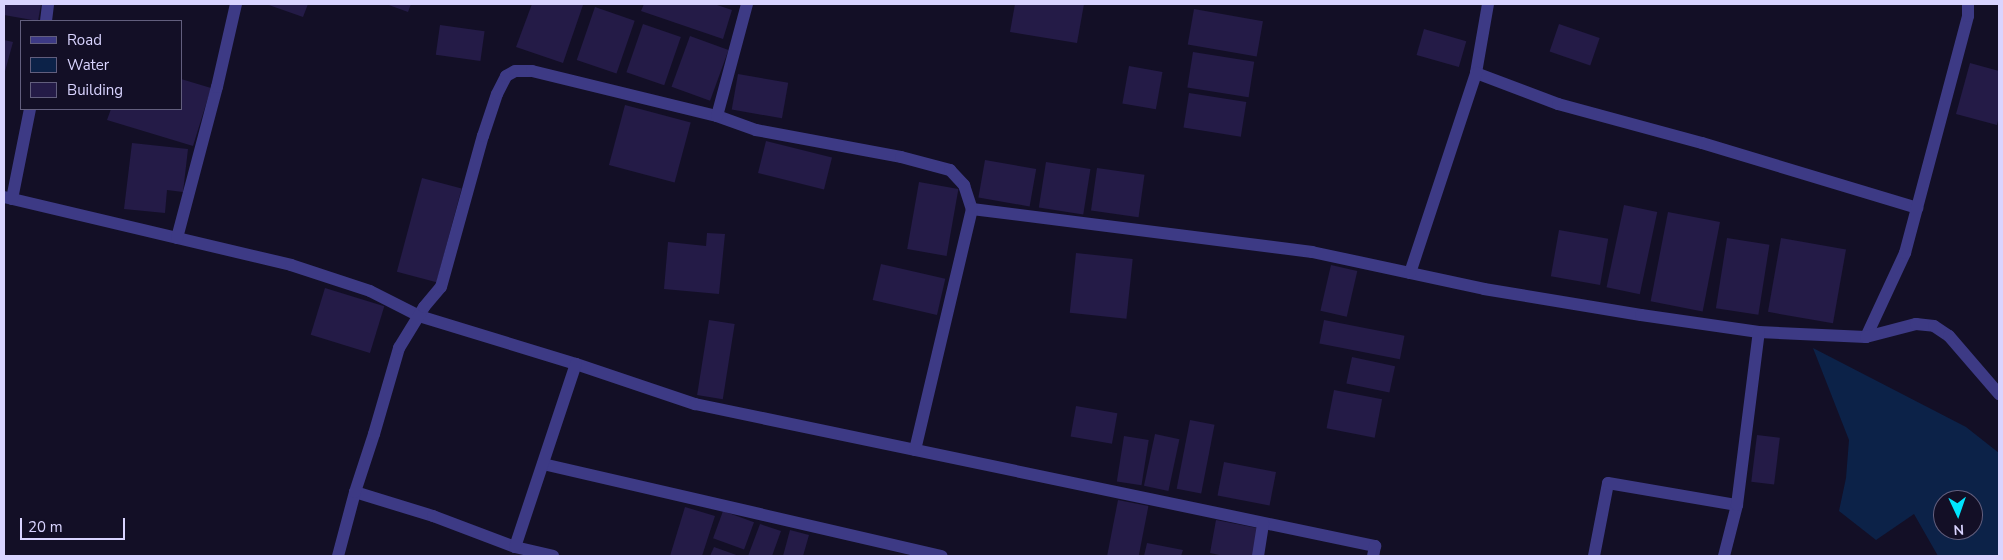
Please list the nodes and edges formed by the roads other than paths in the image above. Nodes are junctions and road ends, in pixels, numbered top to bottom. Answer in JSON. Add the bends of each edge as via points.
{"nodes":[{"id":1,"x":48,"y":4,"type":"edge"},
{"id":2,"x":236,"y":4,"type":"edge"},
{"id":3,"x":747,"y":4,"type":"edge"},
{"id":4,"x":1488,"y":4,"type":"edge"},
{"id":5,"x":1968,"y":4,"type":"edge"},
{"id":6,"x":46,"y":20,"type":"edge"},
{"id":7,"x":1476,"y":73,"type":"junction"},
{"id":8,"x":30,"y":110,"type":"edge"},
{"id":9,"x":716,"y":116,"type":"junction"},
{"id":10,"x":8,"y":198,"type":"edge"},
{"id":11,"x":1917,"y":208,"type":"junction"},
{"id":12,"x":972,"y":209,"type":"junction"},
{"id":13,"x":177,"y":238,"type":"junction"},
{"id":14,"x":1410,"y":273,"type":"junction"},
{"id":15,"x":419,"y":316,"type":"junction"},
{"id":16,"x":1759,"y":332,"type":"junction"},
{"id":17,"x":1866,"y":337,"type":"junction"},
{"id":18,"x":576,"y":364,"type":"junction"},
{"id":19,"x":1999,"y":394,"type":"edge"},
{"id":20,"x":915,"y":450,"type":"junction"},
{"id":21,"x":542,"y":464,"type":"junction"},
{"id":22,"x":354,"y":492,"type":"junction"},
{"id":23,"x":1737,"y":505,"type":"junction"},
{"id":24,"x":1263,"y":523,"type":"junction"},
{"id":25,"x":515,"y":547,"type":"junction"},
{"id":26,"x":338,"y":556,"type":"edge"},
{"id":27,"x":553,"y":556,"type":"edge"},
{"id":28,"x":942,"y":556,"type":"edge"},
{"id":29,"x":1258,"y":556,"type":"edge"},
{"id":30,"x":1373,"y":556,"type":"edge"},
{"id":31,"x":1594,"y":556,"type":"edge"},
{"id":32,"x":1724,"y":556,"type":"edge"}],
"edges":[{"from":1,"to":6,"type":"street"},
{"from":2,"to":13,"type":"street"},
{"from":3,"to":9,"type":"street"},
{"from":4,"to":7,"type":"street"},
{"from":5,"to":11,"type":"street","via":[[1968,16]]},
{"from":7,"to":11,"type":"street","via":[[1558,104],[1702,143]]},
{"from":7,"to":14,"type":"street"},
{"from":8,"to":10,"type":"street"},
{"from":9,"to":12,"type":"street","via":[[756,130],[900,157],[950,170],[964,185]]},
{"from":9,"to":15,"type":"street","via":[[532,71],[515,71],[506,76],[483,136],[441,287]]},
{"from":10,"to":13,"type":"street"},
{"from":11,"to":17,"type":"street","via":[[1905,254]]},
{"from":12,"to":14,"type":"street","via":[[1303,250]]},
{"from":12,"to":20,"type":"street"},
{"from":13,"to":15,"type":"street","via":[[290,265],[370,291]]},
{"from":14,"to":16,"type":"street","via":[[1484,289]]},
{"from":15,"to":18,"type":"street"},
{"from":15,"to":22,"type":"street","via":[[399,348]]},
{"from":16,"to":17,"type":"street"},
{"from":16,"to":23,"type":"street"},
{"from":17,"to":19,"type":"street","via":[[1916,324],[1934,326],[1949,336]]},
{"from":18,"to":20,"type":"street","via":[[695,404]]},
{"from":18,"to":21,"type":"street"},
{"from":20,"to":24,"type":"street"},
{"from":21,"to":25,"type":"street"},
{"from":21,"to":28,"type":"street"},
{"from":22,"to":25,"type":"street","via":[[433,516]]},
{"from":22,"to":26,"type":"street"},
{"from":23,"to":31,"type":"street","via":[[1608,483]]},
{"from":23,"to":32,"type":"street"},
{"from":24,"to":29,"type":"street"},
{"from":24,"to":30,"type":"street","via":[[1375,546]]},
{"from":25,"to":27,"type":"street"}]}
